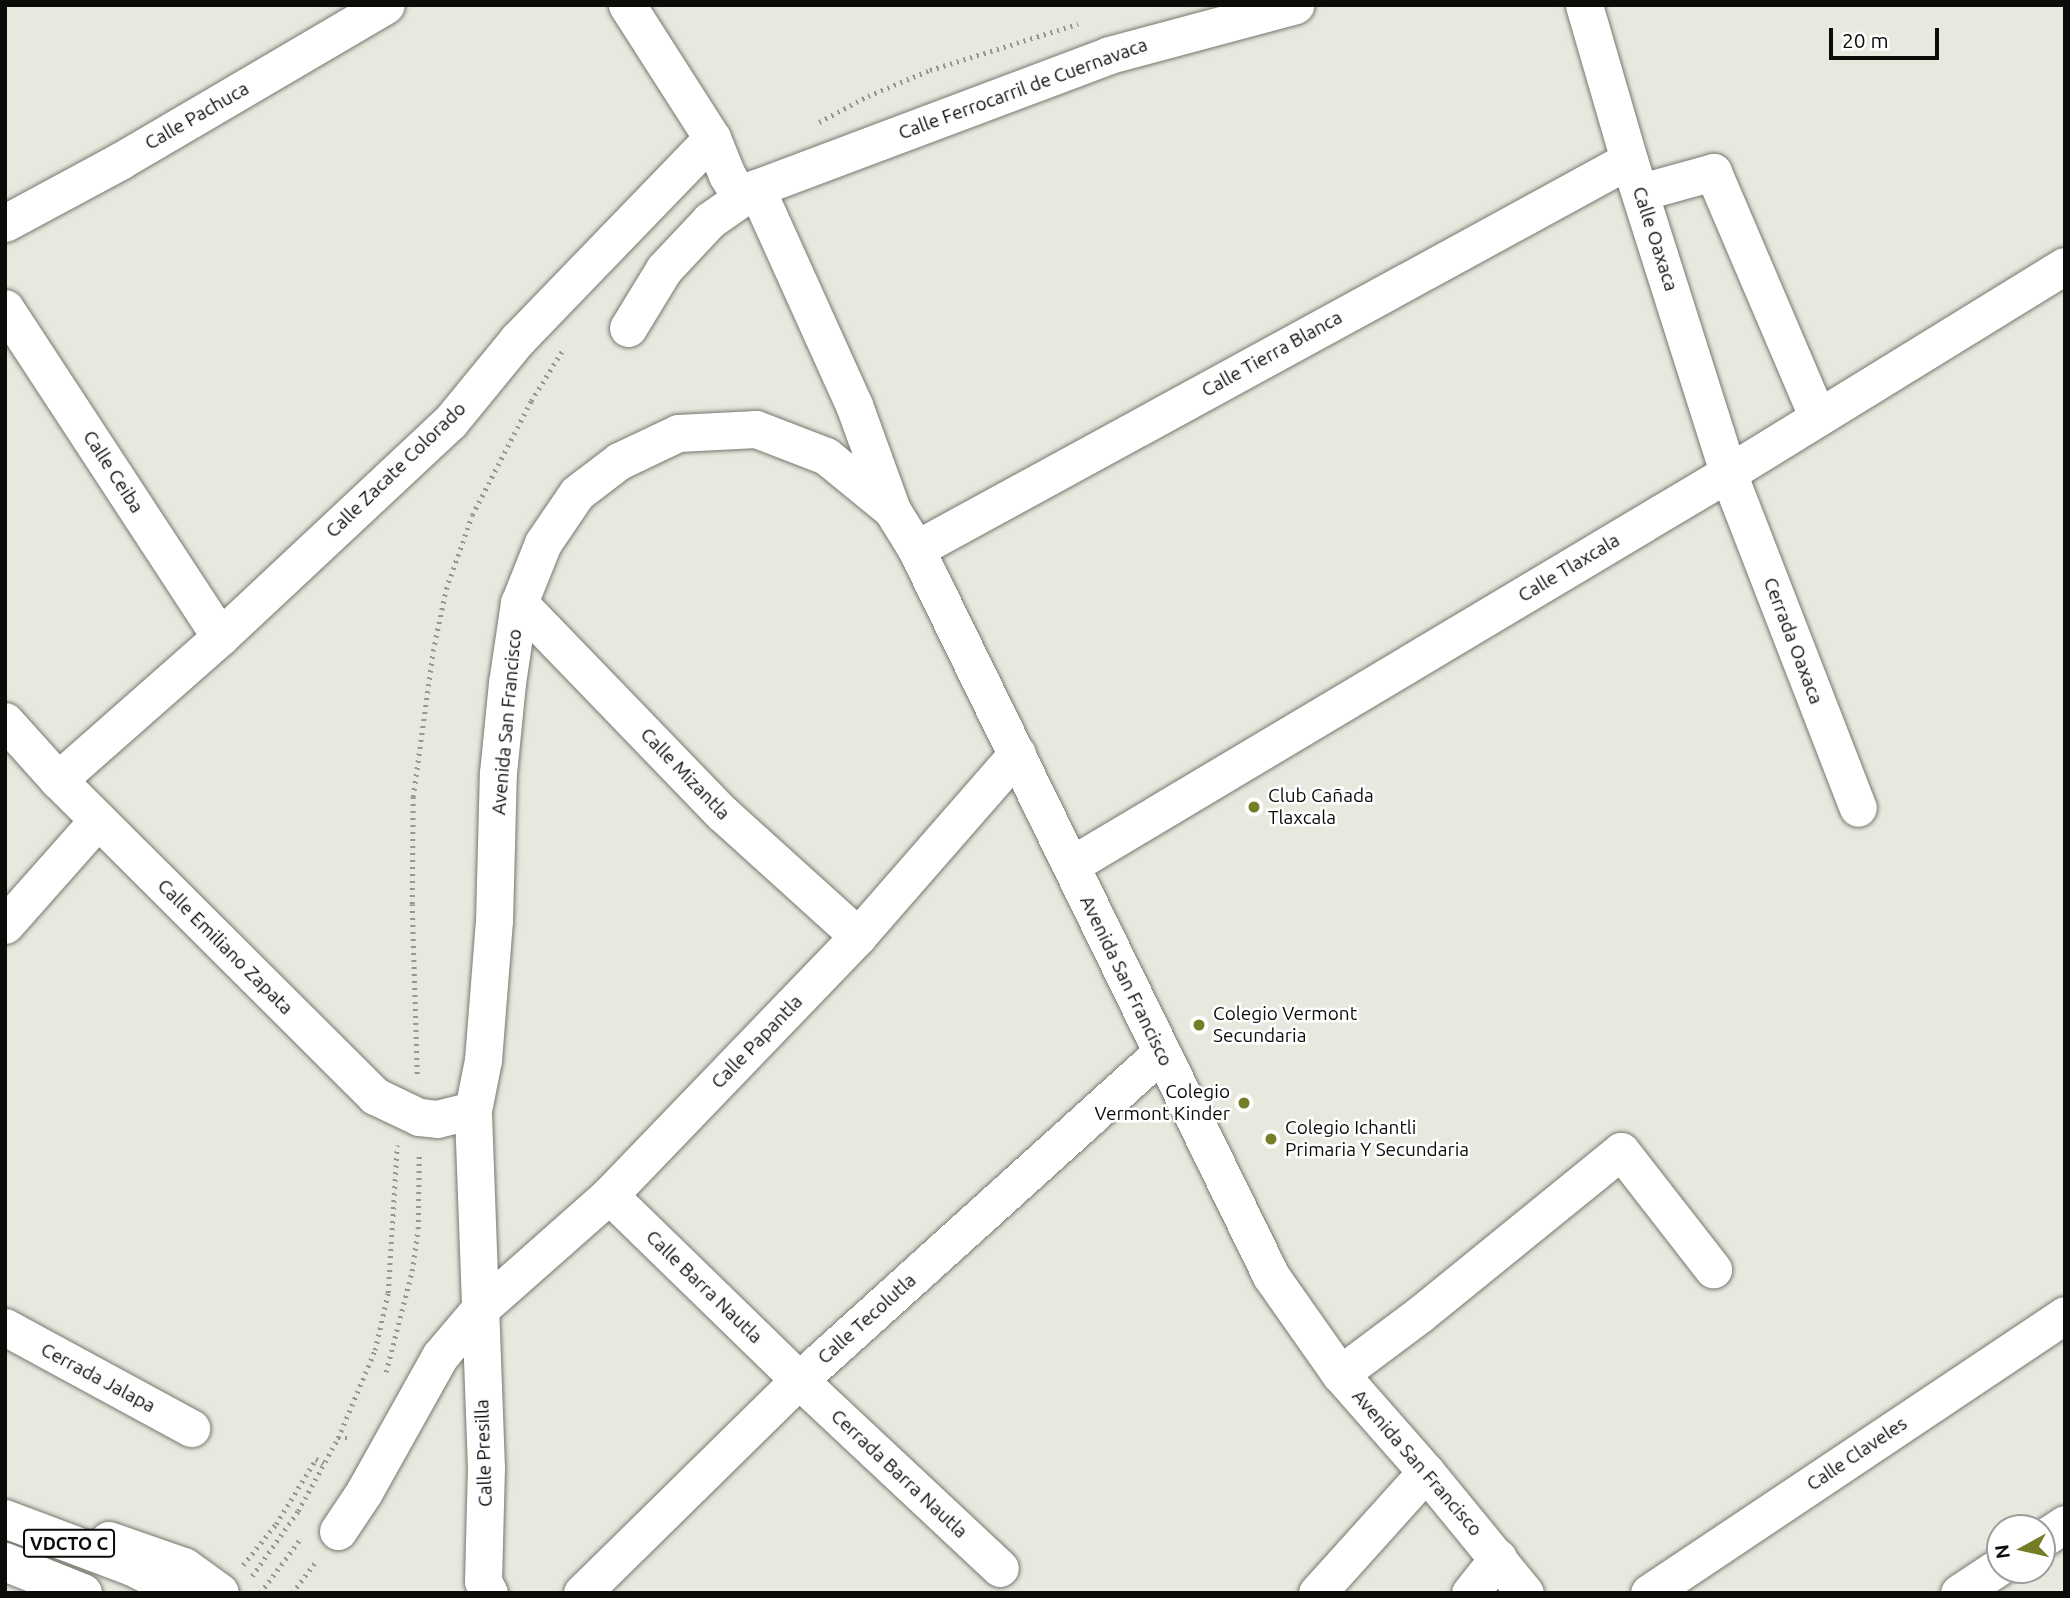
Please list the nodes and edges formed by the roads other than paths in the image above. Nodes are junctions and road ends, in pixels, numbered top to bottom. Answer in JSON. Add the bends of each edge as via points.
{"nodes":[{"id":1,"x":627,"y":5,"type":"edge"},
{"id":2,"x":1294,"y":5,"type":"edge"},
{"id":3,"x":1584,"y":5,"type":"edge"},
{"id":4,"x":374,"y":8,"type":"edge"},
{"id":5,"x":712,"y":138,"type":"junction"},
{"id":6,"x":1635,"y":176,"type":"junction"},
{"id":7,"x":748,"y":193,"type":"junction"},
{"id":8,"x":5,"y":223,"type":"edge"},
{"id":9,"x":2065,"y":266,"type":"edge"},
{"id":10,"x":5,"y":308,"type":"edge"},
{"id":11,"x":628,"y":328,"type":"dead end"},
{"id":12,"x":1818,"y":418,"type":"junction"},
{"id":13,"x":1728,"y":473,"type":"junction"},
{"id":14,"x":892,"y":510,"type":"junction"},
{"id":15,"x":916,"y":549,"type":"junction"},
{"id":16,"x":519,"y":603,"type":"junction"},
{"id":17,"x":220,"y":636,"type":"junction"},
{"id":18,"x":5,"y":721,"type":"edge"},
{"id":19,"x":1017,"y":754,"type":"junction"},
{"id":20,"x":58,"y":780,"type":"junction"},
{"id":21,"x":1858,"y":808,"type":"dead end"},
{"id":22,"x":98,"y":820,"type":"junction"},
{"id":23,"x":1071,"y":865,"type":"junction"},
{"id":24,"x":5,"y":925,"type":"edge"},
{"id":25,"x":859,"y":936,"type":"junction"},
{"id":26,"x":1160,"y":1054,"type":"junction"},
{"id":27,"x":473,"y":1110,"type":"junction"},
{"id":28,"x":609,"y":1195,"type":"junction"},
{"id":29,"x":1713,"y":1269,"type":"dead end"},
{"id":30,"x":478,"y":1311,"type":"junction"},
{"id":31,"x":2065,"y":1315,"type":"edge"},
{"id":32,"x":5,"y":1327,"type":"edge"},
{"id":33,"x":1340,"y":1374,"type":"junction"},
{"id":34,"x":799,"y":1380,"type":"junction"},
{"id":35,"x":191,"y":1428,"type":"dead end"},
{"id":36,"x":1426,"y":1472,"type":"junction"},
{"id":37,"x":5,"y":1503,"type":"edge"},
{"id":38,"x":5,"y":1519,"type":"edge"},
{"id":39,"x":322,"y":1539,"type":"road end"},
{"id":40,"x":1499,"y":1558,"type":"junction"},
{"id":41,"x":5,"y":1562,"type":"edge"},
{"id":42,"x":1000,"y":1568,"type":"dead end"},
{"id":43,"x":1986,"y":1575,"type":"edge"},
{"id":44,"x":229,"y":1590,"type":"edge"},
{"id":45,"x":83,"y":1593,"type":"edge"},
{"id":46,"x":184,"y":1593,"type":"edge"},
{"id":47,"x":489,"y":1593,"type":"edge"},
{"id":48,"x":582,"y":1593,"type":"edge"},
{"id":49,"x":1317,"y":1593,"type":"edge"},
{"id":50,"x":1470,"y":1593,"type":"edge"},
{"id":51,"x":1525,"y":1593,"type":"edge"},
{"id":52,"x":1649,"y":1593,"type":"edge"},
{"id":53,"x":1959,"y":1593,"type":"edge"}],
"edges":[{"from":1,"to":5,"type":"street","name":"Avenida San Francisco"},
{"from":2,"to":7,"type":"street","name":"Calle Ferrocarril de Cuernavaca","via":[[1109,55]]},
{"from":3,"to":6,"type":"street","name":"Calle Oaxaca"},
{"from":4,"to":8,"type":"street","name":"Calle Pachuca","via":[[120,161]]},
{"from":5,"to":7,"type":"street","name":"Avenida San Francisco","via":[[727,175]]},
{"from":5,"to":17,"type":"street","name":"Calle Zacate Colorado","via":[[518,339],[450,422]]},
{"from":6,"to":12,"type":"street","name":"Calle Tierra Blanca","via":[[1713,172]]},
{"from":6,"to":13,"type":"street","name":"Calle Oaxaca"},
{"from":6,"to":15,"type":"street","name":"Calle Tierra Blanca"},
{"from":7,"to":11,"type":"street","name":"Calle Ferrocarril de Cuernavaca","via":[[710,220],[664,269]]},
{"from":7,"to":14,"type":"street","name":"Avenida San Francisco","via":[[854,405]]},
{"from":9,"to":12,"type":"street","name":"Calle Tlaxcala"},
{"from":10,"to":17,"type":"street","name":"Calle Ceiba"},
{"from":12,"to":13,"type":"street","name":"Calle Tlaxcala"},
{"from":13,"to":21,"type":"street","name":"Cerrada Oaxaca"},
{"from":13,"to":23,"type":"street","name":"Calle Tlaxcala"},
{"from":14,"to":15,"type":"street","name":"Avenida San Francisco"},
{"from":14,"to":16,"type":"street","name":"Avenida San Francisco","via":[[826,456],[756,429],[678,433],[619,461],[576,493],[543,542]]},
{"from":15,"to":19,"type":"street","name":"Avenida San Francisco"},
{"from":16,"to":25,"type":"street","name":"Calle Mizantla","via":[[723,814]]},
{"from":16,"to":27,"type":"street","name":"Avenida San Francisco","via":[[498,773],[494,921],[483,1060]]},
{"from":17,"to":20,"type":"street","name":"Calle Zacate Colorado"},
{"from":18,"to":20,"type":"street","name":"Calle Emiliano Zapata"},
{"from":19,"to":23,"type":"street","name":"Avenida San Francisco"},
{"from":19,"to":25,"type":"street","name":"Calle Papantla"},
{"from":20,"to":22,"type":"street","name":"Calle Emiliano Zapata"},
{"from":22,"to":24,"type":"street"},
{"from":22,"to":27,"type":"street","name":"Calle Emiliano Zapata","via":[[375,1097],[419,1117],[438,1119]]},
{"from":23,"to":26,"type":"street","name":"Avenida San Francisco"},
{"from":25,"to":28,"type":"street","name":"Calle Papantla"},
{"from":26,"to":33,"type":"street","name":"Avenida San Francisco","via":[[1271,1276]]},
{"from":26,"to":34,"type":"street","name":"Calle Tecolutla"},
{"from":27,"to":30,"type":"street"},
{"from":28,"to":30,"type":"street","name":"Calle Papantla"},
{"from":28,"to":34,"type":"street","name":"Calle Barra Nautla"},
{"from":29,"to":33,"type":"street","via":[[1621,1151]]},
{"from":30,"to":39,"type":"street","via":[[440,1356],[364,1492]]},
{"from":30,"to":47,"type":"street","name":"Calle Presilla","via":[[486,1468],[483,1581]]},
{"from":31,"to":52,"type":"street","name":"Calle Claveles"},
{"from":32,"to":35,"type":"street","name":"Cerrada Jalapa"},
{"from":33,"to":36,"type":"street","name":"Avenida San Francisco"},
{"from":34,"to":42,"type":"street","name":"Cerrada Barra Nautla"},
{"from":34,"to":48,"type":"street","name":"Calle Tecolutla"},
{"from":36,"to":40,"type":"street","name":"Avenida San Francisco"},
{"from":36,"to":49,"type":"street"},
{"from":37,"to":44,"type":"main road","via":[[184,1567]]},
{"from":38,"to":46,"type":"main road","number":"VDCTO C","via":[[133,1567]]},
{"from":40,"to":50,"type":"street"},
{"from":40,"to":51,"type":"street","name":"Avenida San Francisco"},
{"from":41,"to":45,"type":"main road","number":"VDCTO C"},
{"from":43,"to":53,"type":"street"}]}
